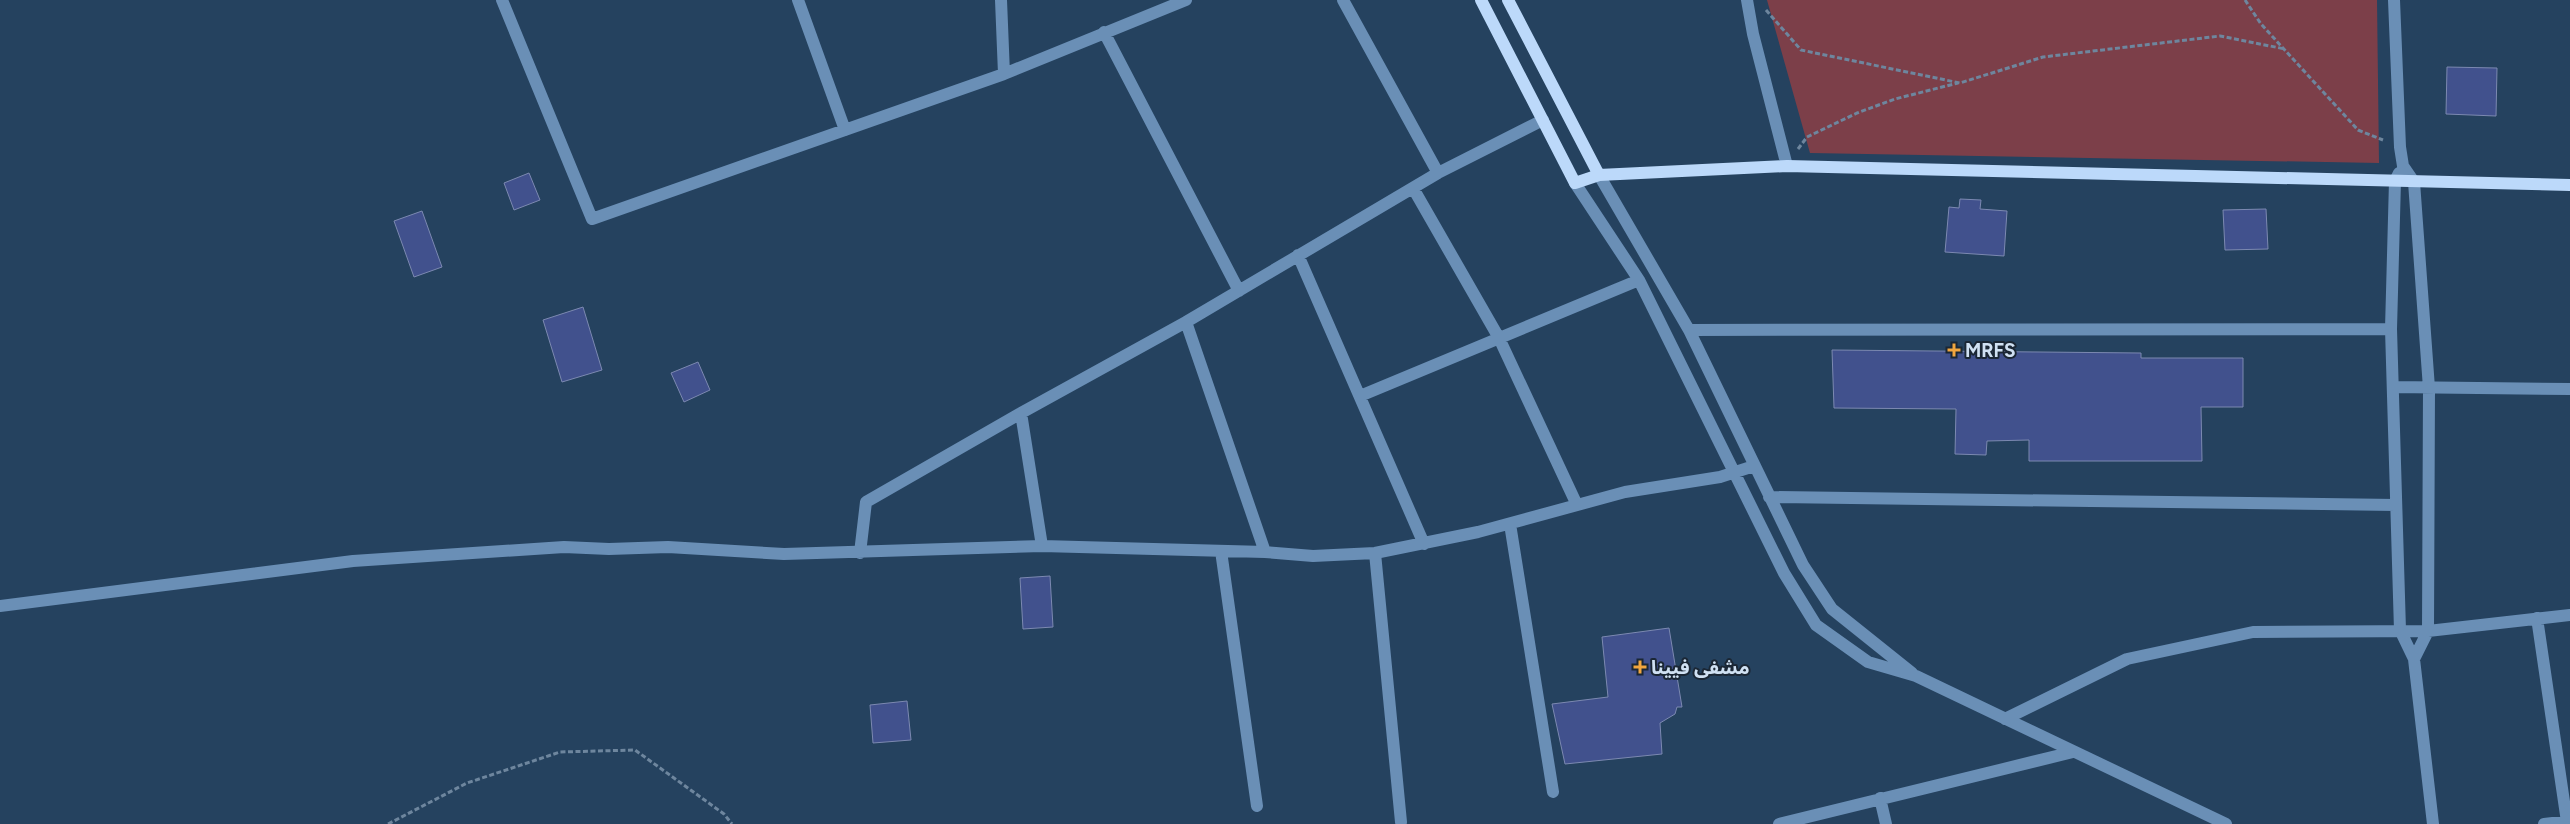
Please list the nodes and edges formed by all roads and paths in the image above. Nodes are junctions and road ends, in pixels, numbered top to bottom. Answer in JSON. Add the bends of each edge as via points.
{"nodes":[{"id":1,"x":502,"y":0,"type":"edge"},
{"id":2,"x":798,"y":0,"type":"edge"},
{"id":3,"x":1002,"y":0,"type":"edge"},
{"id":4,"x":1186,"y":0,"type":"edge"},
{"id":5,"x":1343,"y":0,"type":"edge"},
{"id":6,"x":1481,"y":0,"type":"edge"},
{"id":7,"x":1508,"y":0,"type":"edge"},
{"id":8,"x":1747,"y":0,"type":"edge"},
{"id":9,"x":2245,"y":0,"type":"edge"},
{"id":10,"x":2394,"y":0,"type":"edge"},
{"id":11,"x":1763,"y":6,"type":"dead end"},
{"id":12,"x":1104,"y":32,"type":"junction"},
{"id":13,"x":2285,"y":49,"type":"junction"},
{"id":14,"x":1004,"y":74,"type":"junction"},
{"id":15,"x":1960,"y":83,"type":"junction"},
{"id":16,"x":1543,"y":120,"type":"junction"},
{"id":17,"x":845,"y":130,"type":"junction"},
{"id":18,"x":2400,"y":147,"type":"junction"},
{"id":19,"x":1787,"y":166,"type":"junction"},
{"id":20,"x":2403,"y":166,"type":"junction"},
{"id":21,"x":1438,"y":173,"type":"junction"},
{"id":22,"x":1599,"y":175,"type":"junction"},
{"id":23,"x":2395,"y":181,"type":"junction"},
{"id":24,"x":2414,"y":182,"type":"junction"},
{"id":25,"x":1575,"y":183,"type":"junction"},
{"id":26,"x":2570,"y":185,"type":"edge"},
{"id":27,"x":1413,"y":188,"type":"junction"},
{"id":28,"x":1298,"y":256,"type":"junction"},
{"id":29,"x":1639,"y":280,"type":"junction"},
{"id":30,"x":1239,"y":291,"type":"junction"},
{"id":31,"x":1186,"y":322,"type":"junction"},
{"id":32,"x":2391,"y":329,"type":"junction"},
{"id":33,"x":1689,"y":330,"type":"junction"},
{"id":34,"x":1499,"y":338,"type":"junction"},
{"id":35,"x":2392,"y":387,"type":"junction"},
{"id":36,"x":2429,"y":388,"type":"junction"},
{"id":37,"x":2570,"y":389,"type":"edge"},
{"id":38,"x":1360,"y":396,"type":"junction"},
{"id":39,"x":1021,"y":413,"type":"junction"},
{"id":40,"x":1754,"y":466,"type":"junction"},
{"id":41,"x":1734,"y":474,"type":"junction"},
{"id":42,"x":1768,"y":496,"type":"junction"},
{"id":43,"x":1578,"y":505,"type":"junction"},
{"id":44,"x":2396,"y":505,"type":"junction"},
{"id":45,"x":1510,"y":524,"type":"junction"},
{"id":46,"x":1424,"y":544,"type":"junction"},
{"id":47,"x":1042,"y":546,"type":"junction"},
{"id":48,"x":1221,"y":551,"type":"junction"},
{"id":49,"x":1265,"y":552,"type":"junction"},
{"id":50,"x":860,"y":553,"type":"junction"},
{"id":51,"x":1375,"y":553,"type":"junction"},
{"id":52,"x":0,"y":606,"type":"edge"},
{"id":53,"x":2570,"y":615,"type":"edge"},
{"id":54,"x":2537,"y":618,"type":"junction"},
{"id":55,"x":2400,"y":630,"type":"junction"},
{"id":56,"x":2428,"y":631,"type":"junction"},
{"id":57,"x":2414,"y":659,"type":"junction"},
{"id":58,"x":1916,"y":676,"type":"junction"},
{"id":59,"x":2005,"y":719,"type":"junction"},
{"id":60,"x":2073,"y":752,"type":"junction"},
{"id":61,"x":1553,"y":792,"type":"dead end"},
{"id":62,"x":1880,"y":798,"type":"junction"},
{"id":63,"x":1257,"y":806,"type":"dead end"},
{"id":64,"x":1401,"y":822,"type":"dead end"},
{"id":65,"x":2568,"y":822,"type":"edge"},
{"id":66,"x":388,"y":824,"type":"edge"},
{"id":67,"x":732,"y":824,"type":"edge"},
{"id":68,"x":1779,"y":824,"type":"edge"},
{"id":69,"x":1886,"y":824,"type":"edge"},
{"id":70,"x":2226,"y":824,"type":"edge"},
{"id":71,"x":2433,"y":824,"type":"edge"},
{"id":72,"x":2544,"y":824,"type":"edge"}],
"edges":[{"from":1,"to":17,"type":"street","via":[[592,219]]},
{"from":2,"to":17,"type":"street"},
{"from":3,"to":14,"type":"street"},
{"from":4,"to":12,"type":"street"},
{"from":5,"to":21,"type":"street"},
{"from":6,"to":16,"type":"main road"},
{"from":7,"to":22,"type":"main road"},
{"from":8,"to":19,"type":"street"},
{"from":9,"to":13,"type":"path","via":[[2261,24]]},
{"from":10,"to":18,"type":"street"},
{"from":11,"to":15,"type":"path","via":[[1800,50]]},
{"from":12,"to":14,"type":"street"},
{"from":12,"to":30,"type":"street"},
{"from":13,"to":15,"type":"path","via":[[2220,36],[2043,56]]},
{"from":13,"to":18,"type":"path","via":[[2358,130]]},
{"from":14,"to":17,"type":"street"},
{"from":15,"to":19,"type":"path","via":[[1895,99],[1857,113],[1806,138]]},
{"from":16,"to":21,"type":"street"},
{"from":16,"to":25,"type":"main road"},
{"from":18,"to":20,"type":"street"},
{"from":19,"to":22,"type":"main road"},
{"from":19,"to":23,"type":"main road"},
{"from":20,"to":23,"type":"street"},
{"from":20,"to":24,"type":"street"},
{"from":21,"to":27,"type":"street"},
{"from":22,"to":25,"type":"main road"},
{"from":22,"to":33,"type":"street"},
{"from":23,"to":24,"type":"main road"},
{"from":23,"to":32,"type":"street"},
{"from":24,"to":26,"type":"main road"},
{"from":24,"to":36,"type":"street"},
{"from":25,"to":29,"type":"street"},
{"from":27,"to":28,"type":"street"},
{"from":27,"to":34,"type":"street"},
{"from":28,"to":30,"type":"street"},
{"from":28,"to":38,"type":"street"},
{"from":29,"to":34,"type":"street"},
{"from":29,"to":41,"type":"street"},
{"from":30,"to":31,"type":"street"},
{"from":31,"to":39,"type":"street"},
{"from":31,"to":49,"type":"street"},
{"from":32,"to":33,"type":"street"},
{"from":32,"to":35,"type":"street"},
{"from":33,"to":40,"type":"street"},
{"from":34,"to":38,"type":"street"},
{"from":34,"to":43,"type":"street"},
{"from":35,"to":36,"type":"street"},
{"from":35,"to":44,"type":"street"},
{"from":36,"to":37,"type":"street"},
{"from":36,"to":56,"type":"street"},
{"from":38,"to":46,"type":"street"},
{"from":39,"to":47,"type":"street"},
{"from":39,"to":50,"type":"street","via":[[866,502]]},
{"from":40,"to":41,"type":"street"},
{"from":40,"to":42,"type":"street"},
{"from":41,"to":43,"type":"street","via":[[1658,486]]},
{"from":41,"to":58,"type":"street","via":[[1784,574],[1816,626],[1868,662]]},
{"from":42,"to":44,"type":"street"},
{"from":42,"to":58,"type":"street","via":[[1802,565],[1832,609]]},
{"from":43,"to":45,"type":"street"},
{"from":44,"to":55,"type":"street"},
{"from":45,"to":46,"type":"street"},
{"from":45,"to":61,"type":"street"},
{"from":46,"to":51,"type":"street"},
{"from":47,"to":48,"type":"street"},
{"from":47,"to":50,"type":"street"},
{"from":48,"to":49,"type":"street"},
{"from":48,"to":63,"type":"street"},
{"from":49,"to":51,"type":"street","via":[[1313,556]]},
{"from":50,"to":52,"type":"street","via":[[784,554],[668,547],[564,547],[454,553],[353,561]]},
{"from":51,"to":64,"type":"street"},
{"from":53,"to":54,"type":"street"},
{"from":54,"to":56,"type":"street"},
{"from":54,"to":65,"type":"street"},
{"from":55,"to":56,"type":"street"},
{"from":55,"to":57,"type":"street"},
{"from":55,"to":59,"type":"street","via":[[2253,632],[2127,659]]},
{"from":56,"to":57,"type":"street"},
{"from":57,"to":71,"type":"street"},
{"from":58,"to":59,"type":"street"},
{"from":59,"to":60,"type":"street"},
{"from":60,"to":62,"type":"street"},
{"from":60,"to":70,"type":"street"},
{"from":62,"to":68,"type":"street"},
{"from":62,"to":69,"type":"street"},
{"from":65,"to":72,"type":"street"},
{"from":66,"to":67,"type":"path","via":[[467,784],[560,752],[635,750],[724,814]]}]}
